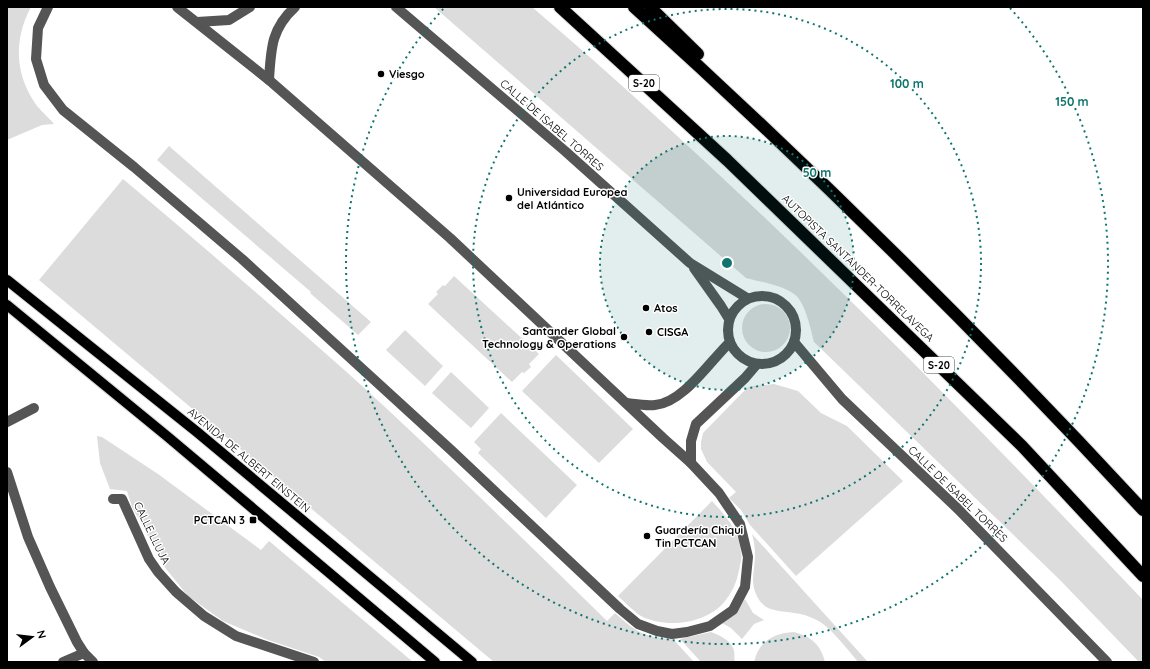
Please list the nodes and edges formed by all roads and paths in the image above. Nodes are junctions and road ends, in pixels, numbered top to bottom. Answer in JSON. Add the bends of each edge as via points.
{"nodes":[{"id":1,"x":48,"y":7,"type":"edge"},
{"id":2,"x":177,"y":7,"type":"edge"},
{"id":3,"x":250,"y":7,"type":"edge"},
{"id":4,"x":295,"y":7,"type":"edge"},
{"id":5,"x":396,"y":7,"type":"edge"},
{"id":6,"x":560,"y":7,"type":"edge"},
{"id":7,"x":634,"y":7,"type":"edge"},
{"id":8,"x":650,"y":7,"type":"edge"},
{"id":9,"x":197,"y":22,"type":"junction"},
{"id":10,"x":269,"y":80,"type":"junction"},
{"id":11,"x":690,"y":263,"type":"junction"},
{"id":12,"x":7,"y":280,"type":"edge"},
{"id":13,"x":747,"y":298,"type":"junction"},
{"id":14,"x":7,"y":305,"type":"edge"},
{"id":15,"x":959,"y":318,"type":"junction"},
{"id":16,"x":729,"y":319,"type":"junction"},
{"id":17,"x":730,"y":342,"type":"junction"},
{"id":18,"x":794,"y":342,"type":"junction"},
{"id":19,"x":757,"y":364,"type":"junction"},
{"id":20,"x":626,"y":403,"type":"junction"},
{"id":21,"x":34,"y":408,"type":"dead end"},
{"id":22,"x":7,"y":422,"type":"edge"},
{"id":23,"x":691,"y":463,"type":"junction"},
{"id":24,"x":7,"y":472,"type":"edge"},
{"id":25,"x":113,"y":498,"type":"dead end"},
{"id":26,"x":1143,"y":510,"type":"edge"},
{"id":27,"x":1143,"y":576,"type":"edge"},
{"id":28,"x":84,"y":653,"type":"junction"},
{"id":29,"x":63,"y":662,"type":"edge"},
{"id":30,"x":92,"y":662,"type":"edge"},
{"id":31,"x":314,"y":662,"type":"edge"},
{"id":32,"x":435,"y":662,"type":"edge"},
{"id":33,"x":472,"y":662,"type":"edge"},
{"id":34,"x":1107,"y":662,"type":"edge"}],
"edges":[{"from":1,"to":23,"type":"street","via":[[38,28],[36,59],[44,85],[62,110],[134,166],[242,259],[620,609],[638,624],[657,632],[672,634],[710,626],[733,610],[745,588],[748,557],[740,524],[718,493]]},
{"from":2,"to":9,"type":"street"},
{"from":3,"to":9,"type":"street","via":[[229,20]]},
{"from":4,"to":10,"type":"street","via":[[279,27],[272,44]]},
{"from":5,"to":11,"type":"street","name":"CALLE DE ISABEL TORRES","via":[[565,151]]},
{"from":6,"to":27,"type":"highway","name":"AUTOPISTA SANTANDER-TORRELAVEGA","number":"S-20","via":[[727,160],[1022,446]]},
{"from":7,"to":15,"type":"highway","via":[[776,138]]},
{"from":8,"to":15,"type":"highway"},
{"from":9,"to":10,"type":"street"},
{"from":10,"to":20,"type":"street","via":[[450,238]]},
{"from":11,"to":13,"type":"street","name":"CALLE DE ISABEL TORRES"},
{"from":11,"to":16,"type":"street","name":"CALLE DE ISABEL TORRES"},
{"from":12,"to":33,"type":"main road","name":"AVENIDA DE ALBERT EINSTEIN","via":[[197,432]]},
{"from":13,"to":16,"type":"street"},
{"from":13,"to":18,"type":"street","via":[[759,295],[773,297],[784,304],[793,315],[796,328]]},
{"from":14,"to":32,"type":"main road"},
{"from":15,"to":26,"type":"highway"},
{"from":16,"to":17,"type":"street","via":[[727,332]]},
{"from":17,"to":19,"type":"street","via":[[739,355]]},
{"from":17,"to":20,"type":"street","via":[[689,387],[671,400],[655,405]]},
{"from":18,"to":19,"type":"street","via":[[787,353],[776,361]]},
{"from":18,"to":34,"type":"street","name":"CALLE DE ISABEL TORRES","via":[[842,399],[958,509]]},
{"from":19,"to":23,"type":"street","via":[[696,424],[691,441]]},
{"from":20,"to":23,"type":"street"},
{"from":21,"to":22,"type":"street"},
{"from":24,"to":28,"type":"street","via":[[28,537]]},
{"from":25,"to":31,"type":"street","name":"CALLE LLUJA","via":[[122,499],[149,559],[158,572],[176,592],[204,616],[236,636]]},
{"from":28,"to":29,"type":"street"},
{"from":28,"to":30,"type":"street"}]}
